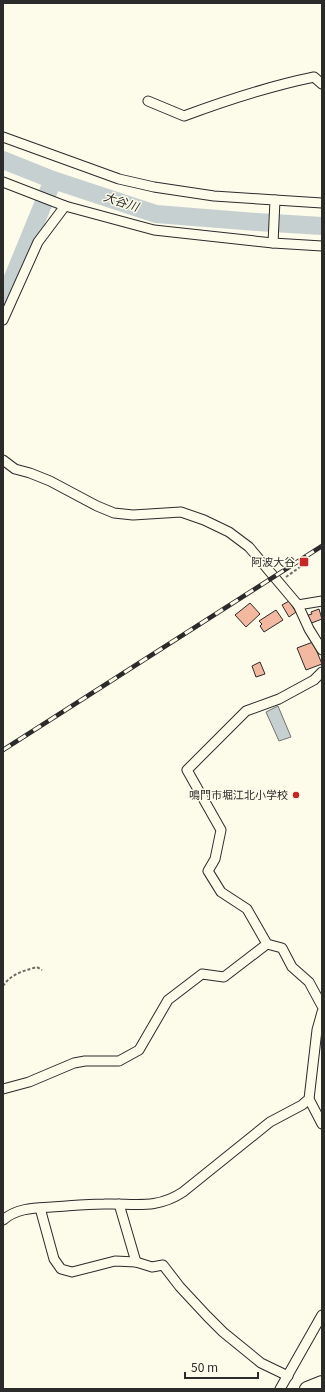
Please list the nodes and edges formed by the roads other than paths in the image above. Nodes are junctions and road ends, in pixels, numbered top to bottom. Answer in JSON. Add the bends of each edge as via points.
{"nodes":[{"id":1,"x":322,"y":84,"type":"edge"},
{"id":2,"x":148,"y":100,"type":"dead end"},
{"id":3,"x":3,"y":137,"type":"edge"},
{"id":4,"x":3,"y":182,"type":"edge"},
{"id":5,"x":275,"y":201,"type":"junction"},
{"id":6,"x":322,"y":203,"type":"edge"},
{"id":7,"x":65,"y":206,"type":"junction"},
{"id":8,"x":273,"y":241,"type":"junction"},
{"id":9,"x":322,"y":246,"type":"edge"},
{"id":10,"x":3,"y":320,"type":"edge"},
{"id":11,"x":3,"y":460,"type":"edge"},
{"id":12,"x":322,"y":601,"type":"edge"},
{"id":13,"x":298,"y":605,"type":"junction"},
{"id":14,"x":322,"y":650,"type":"edge"},
{"id":15,"x":322,"y":672,"type":"edge"},
{"id":16,"x":267,"y":944,"type":"junction"},
{"id":17,"x":322,"y":1006,"type":"edge"},
{"id":18,"x":322,"y":1012,"type":"edge"},
{"id":19,"x":3,"y":1089,"type":"edge"},
{"id":20,"x":309,"y":1099,"type":"junction"},
{"id":21,"x":322,"y":1124,"type":"edge"},
{"id":22,"x":119,"y":1204,"type":"junction"},
{"id":23,"x":40,"y":1208,"type":"junction"},
{"id":24,"x":3,"y":1220,"type":"edge"},
{"id":25,"x":136,"y":1262,"type":"junction"},
{"id":26,"x":322,"y":1315,"type":"edge"},
{"id":27,"x":288,"y":1376,"type":"junction"},
{"id":28,"x":322,"y":1384,"type":"edge"},
{"id":29,"x":280,"y":1389,"type":"edge"},
{"id":30,"x":307,"y":1389,"type":"edge"}],
"edges":[{"from":1,"to":2,"type":"street","via":[[314,77],[221,102],[184,116]]},
{"from":3,"to":5,"type":"street","via":[[119,179],[147,186],[214,196]]},
{"from":4,"to":7,"type":"street"},
{"from":5,"to":6,"type":"street"},
{"from":5,"to":8,"type":"street"},
{"from":7,"to":8,"type":"street","via":[[154,230]]},
{"from":7,"to":10,"type":"street","via":[[38,242]]},
{"from":8,"to":9,"type":"street"},
{"from":11,"to":13,"type":"street","via":[[15,470],[50,481],[114,513],[133,515],[181,512],[229,532],[249,547]]},
{"from":12,"to":13,"type":"street"},
{"from":13,"to":14,"type":"street","via":[[309,630]]},
{"from":15,"to":16,"type":"street","via":[[314,680],[279,699],[246,711],[187,770],[221,830],[215,859],[208,871],[221,892],[247,909]]},
{"from":16,"to":17,"type":"street","via":[[282,948],[292,967],[309,982]]},
{"from":16,"to":19,"type":"street","via":[[224,977],[202,974],[168,1000],[139,1050],[119,1061],[80,1062]]},
{"from":18,"to":20,"type":"street","via":[[317,1030]]},
{"from":20,"to":21,"type":"street"},
{"from":20,"to":22,"type":"street","via":[[270,1122],[172,1199],[141,1205]]},
{"from":22,"to":23,"type":"street"},
{"from":22,"to":25,"type":"street"},
{"from":23,"to":24,"type":"street","via":[[18,1211]]},
{"from":23,"to":25,"type":"street","via":[[54,1259],[61,1269],[72,1272],[115,1261]]},
{"from":25,"to":27,"type":"street","via":[[152,1267],[163,1265],[180,1287],[223,1332],[261,1363]]},
{"from":26,"to":27,"type":"street"},
{"from":27,"to":29,"type":"street"},
{"from":28,"to":30,"type":"main road"}]}
